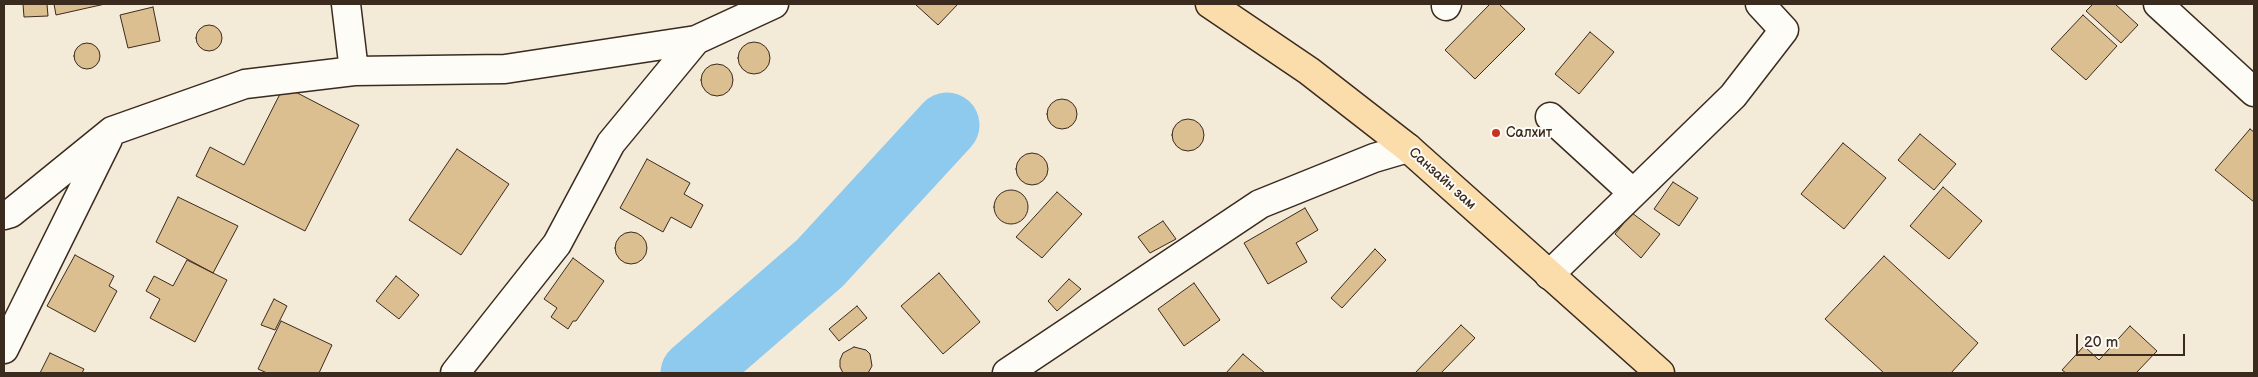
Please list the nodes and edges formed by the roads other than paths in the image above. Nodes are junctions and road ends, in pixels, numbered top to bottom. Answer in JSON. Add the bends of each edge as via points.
{"nodes":[{"id":1,"x":346,"y":4,"type":"edge"},
{"id":2,"x":774,"y":4,"type":"edge"},
{"id":3,"x":1210,"y":4,"type":"edge"},
{"id":4,"x":1760,"y":4,"type":"edge"},
{"id":5,"x":2158,"y":4,"type":"edge"},
{"id":6,"x":696,"y":40,"type":"junction"},
{"id":7,"x":354,"y":72,"type":"junction"},
{"id":8,"x":2254,"y":92,"type":"edge"},
{"id":9,"x":1550,"y":117,"type":"dead end"},
{"id":10,"x":112,"y":131,"type":"junction"},
{"id":11,"x":1408,"y":148,"type":"junction"},
{"id":12,"x":1633,"y":193,"type":"junction"},
{"id":13,"x":4,"y":215,"type":"edge"},
{"id":14,"x":1549,"y":275,"type":"junction"},
{"id":15,"x":4,"y":349,"type":"edge"},
{"id":16,"x":455,"y":373,"type":"edge"},
{"id":17,"x":1007,"y":373,"type":"edge"},
{"id":18,"x":1660,"y":373,"type":"edge"}],
"edges":[{"from":1,"to":7,"type":"street"},
{"from":2,"to":6,"type":"street"},
{"from":3,"to":11,"type":"main road","name":"Санзайн зам","via":[[1309,71]]},
{"from":4,"to":12,"type":"street","via":[[1784,30],[1733,96]]},
{"from":5,"to":8,"type":"street"},
{"from":6,"to":7,"type":"street","via":[[505,69]]},
{"from":6,"to":16,"type":"street","via":[[611,143],[557,244]]},
{"from":7,"to":10,"type":"street","via":[[245,84]]},
{"from":9,"to":12,"type":"street"},
{"from":10,"to":13,"type":"street","via":[[11,213]]},
{"from":10,"to":15,"type":"street"},
{"from":11,"to":14,"type":"main road","name":"Санзайн зам"},
{"from":11,"to":17,"type":"street","via":[[1374,158],[1260,204]]},
{"from":12,"to":14,"type":"street"},
{"from":14,"to":18,"type":"main road","name":"Санзайн зам"}]}
